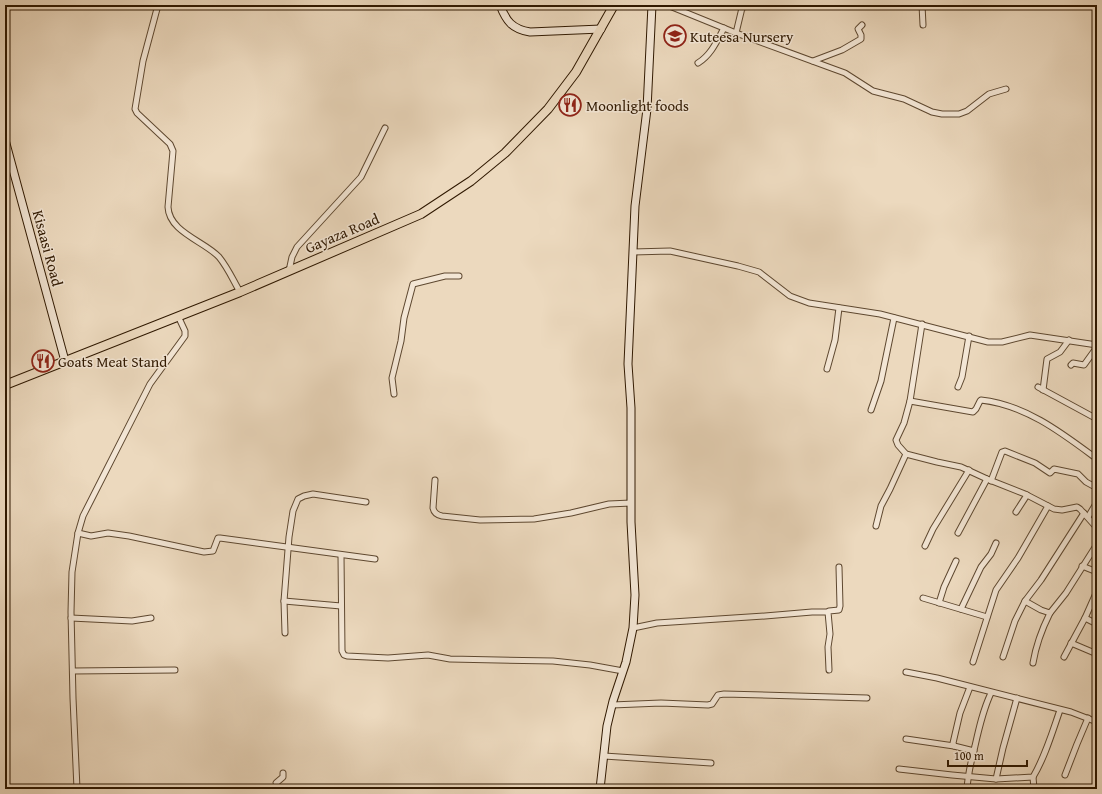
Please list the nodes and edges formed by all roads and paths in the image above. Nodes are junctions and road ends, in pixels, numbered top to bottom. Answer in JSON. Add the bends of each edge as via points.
{"nodes":[{"id":1,"x":158,"y":5,"type":"edge"},
{"id":2,"x":500,"y":5,"type":"edge"},
{"id":3,"x":614,"y":5,"type":"edge"},
{"id":4,"x":652,"y":5,"type":"edge"},
{"id":5,"x":667,"y":5,"type":"edge"},
{"id":6,"x":756,"y":5,"type":"edge"},
{"id":7,"x":922,"y":5,"type":"edge"},
{"id":8,"x":862,"y":25,"type":"dead end"},
{"id":9,"x":923,"y":25,"type":"dead end"},
{"id":10,"x":724,"y":28,"type":"junction"},
{"id":11,"x":601,"y":29,"type":"junction"},
{"id":12,"x":736,"y":33,"type":"junction"},
{"id":13,"x":813,"y":61,"type":"junction"},
{"id":14,"x":698,"y":63,"type":"dead end"},
{"id":15,"x":1006,"y":89,"type":"dead end"},
{"id":16,"x":385,"y":128,"type":"dead end"},
{"id":17,"x":5,"y":140,"type":"edge"},
{"id":18,"x":633,"y":252,"type":"junction"},
{"id":19,"x":289,"y":271,"type":"junction"},
{"id":20,"x":459,"y":276,"type":"dead end"},
{"id":21,"x":240,"y":292,"type":"junction"},
{"id":22,"x":838,"y":308,"type":"junction"},
{"id":23,"x":178,"y":316,"type":"junction"},
{"id":24,"x":894,"y":318,"type":"junction"},
{"id":25,"x":922,"y":324,"type":"junction"},
{"id":26,"x":970,"y":336,"type":"junction"},
{"id":27,"x":1069,"y":340,"type":"junction"},
{"id":28,"x":1097,"y":346,"type":"edge"},
{"id":29,"x":65,"y":361,"type":"junction"},
{"id":30,"x":1071,"y":365,"type":"dead end"},
{"id":31,"x":827,"y":369,"type":"dead end"},
{"id":32,"x":5,"y":385,"type":"edge"},
{"id":33,"x":958,"y":387,"type":"dead end"},
{"id":34,"x":394,"y":394,"type":"dead end"},
{"id":35,"x":910,"y":401,"type":"junction"},
{"id":36,"x":871,"y":410,"type":"dead end"},
{"id":37,"x":1097,"y":419,"type":"edge"},
{"id":38,"x":906,"y":454,"type":"junction"},
{"id":39,"x":1097,"y":459,"type":"edge"},
{"id":40,"x":969,"y":470,"type":"junction"},
{"id":41,"x":435,"y":480,"type":"dead end"},
{"id":42,"x":989,"y":480,"type":"junction"},
{"id":43,"x":1097,"y":488,"type":"edge"},
{"id":44,"x":1027,"y":495,"type":"junction"},
{"id":45,"x":366,"y":502,"type":"dead end"},
{"id":46,"x":1097,"y":502,"type":"edge"},
{"id":47,"x":631,"y":503,"type":"junction"},
{"id":48,"x":1048,"y":506,"type":"junction"},
{"id":49,"x":1016,"y":512,"type":"dead end"},
{"id":50,"x":1084,"y":513,"type":"junction"},
{"id":51,"x":1088,"y":517,"type":"junction"},
{"id":52,"x":876,"y":526,"type":"dead end"},
{"id":53,"x":1097,"y":528,"type":"edge"},
{"id":54,"x":78,"y":533,"type":"junction"},
{"id":55,"x":958,"y":533,"type":"dead end"},
{"id":56,"x":996,"y":543,"type":"dead end"},
{"id":57,"x":1097,"y":544,"type":"edge"},
{"id":58,"x":925,"y":546,"type":"dead end"},
{"id":59,"x":288,"y":548,"type":"junction"},
{"id":60,"x":341,"y":555,"type":"junction"},
{"id":61,"x":375,"y":559,"type":"dead end"},
{"id":62,"x":956,"y":561,"type":"dead end"},
{"id":63,"x":1082,"y":566,"type":"junction"},
{"id":64,"x":839,"y":567,"type":"dead end"},
{"id":65,"x":1097,"y":572,"type":"edge"},
{"id":66,"x":1097,"y":591,"type":"edge"},
{"id":67,"x":923,"y":598,"type":"dead end"},
{"id":68,"x":284,"y":601,"type":"junction"},
{"id":69,"x":1025,"y":601,"type":"junction"},
{"id":70,"x":939,"y":603,"type":"junction"},
{"id":71,"x":341,"y":606,"type":"junction"},
{"id":72,"x":961,"y":609,"type":"junction"},
{"id":73,"x":828,"y":612,"type":"junction"},
{"id":74,"x":1050,"y":613,"type":"junction"},
{"id":75,"x":987,"y":617,"type":"junction"},
{"id":76,"x":71,"y":618,"type":"junction"},
{"id":77,"x":151,"y":618,"type":"dead end"},
{"id":78,"x":1085,"y":618,"type":"junction"},
{"id":79,"x":1097,"y":624,"type":"edge"},
{"id":80,"x":633,"y":628,"type":"junction"},
{"id":81,"x":285,"y":633,"type":"dead end"},
{"id":82,"x":1071,"y":643,"type":"junction"},
{"id":83,"x":1097,"y":654,"type":"edge"},
{"id":84,"x":1003,"y":657,"type":"dead end"},
{"id":85,"x":1064,"y":657,"type":"dead end"},
{"id":86,"x":973,"y":662,"type":"dead end"},
{"id":87,"x":1033,"y":662,"type":"dead end"},
{"id":88,"x":73,"y":670,"type":"junction"},
{"id":89,"x":174,"y":670,"type":"dead end"},
{"id":90,"x":828,"y":670,"type":"dead end"},
{"id":91,"x":623,"y":671,"type":"junction"},
{"id":92,"x":906,"y":672,"type":"dead end"},
{"id":93,"x":970,"y":687,"type":"junction"},
{"id":94,"x":991,"y":693,"type":"junction"},
{"id":95,"x":867,"y":698,"type":"dead end"},
{"id":96,"x":1018,"y":698,"type":"junction"},
{"id":97,"x":612,"y":705,"type":"junction"},
{"id":98,"x":1060,"y":710,"type":"junction"},
{"id":99,"x":1088,"y":718,"type":"junction"},
{"id":100,"x":1097,"y":722,"type":"edge"},
{"id":101,"x":906,"y":739,"type":"dead end"},
{"id":102,"x":954,"y":746,"type":"junction"},
{"id":103,"x":974,"y":751,"type":"junction"},
{"id":104,"x":604,"y":756,"type":"junction"},
{"id":105,"x":711,"y":763,"type":"dead end"},
{"id":106,"x":899,"y":769,"type":"dead end"},
{"id":107,"x":283,"y":773,"type":"dead end"},
{"id":108,"x":1065,"y":775,"type":"dead end"},
{"id":109,"x":968,"y":777,"type":"junction"},
{"id":110,"x":1033,"y":777,"type":"junction"},
{"id":111,"x":996,"y":779,"type":"junction"},
{"id":112,"x":77,"y":789,"type":"edge"},
{"id":113,"x":279,"y":789,"type":"edge"},
{"id":114,"x":600,"y":789,"type":"edge"},
{"id":115,"x":967,"y":789,"type":"edge"},
{"id":116,"x":1034,"y":789,"type":"edge"}],
"edges":[{"from":1,"to":21,"type":"street","via":[[143,61],[135,105],[137,113],[170,144],[173,151],[168,207],[171,218],[182,231],[218,256]]},
{"from":2,"to":11,"type":"street","via":[[510,23],[522,31]]},
{"from":3,"to":11,"type":"main road","name":"Gayaza Road"},
{"from":4,"to":18,"type":"street","via":[[649,83]]},
{"from":5,"to":10,"type":"street"},
{"from":6,"to":12,"type":"street","via":[[742,8]]},
{"from":7,"to":9,"type":"street"},
{"from":8,"to":13,"type":"street","via":[[858,29],[861,39],[842,50]]},
{"from":10,"to":12,"type":"street"},
{"from":10,"to":14,"type":"street","via":[[713,48]]},
{"from":11,"to":19,"type":"main road","name":"Gayaza Road","via":[[576,72],[548,108],[505,153],[471,181],[421,214]]},
{"from":12,"to":13,"type":"street"},
{"from":13,"to":15,"type":"street","via":[[845,73],[873,91],[942,114],[967,111],[989,94]]},
{"from":16,"to":19,"type":"street","via":[[361,177],[297,247]]},
{"from":17,"to":29,"type":"street","name":"Kisaasi Road"},
{"from":18,"to":22,"type":"street","via":[[670,251],[745,268],[759,272],[790,296],[809,303]]},
{"from":18,"to":47,"type":"street","via":[[628,364],[631,408]]},
{"from":19,"to":21,"type":"main road","name":"Gayaza Road"},
{"from":20,"to":34,"type":"street","via":[[445,276],[413,284],[392,378]]},
{"from":21,"to":23,"type":"main road","name":"Gayaza Road"},
{"from":22,"to":24,"type":"street"},
{"from":22,"to":31,"type":"street","via":[[835,340]]},
{"from":23,"to":29,"type":"main road","name":"Gayaza Road"},
{"from":23,"to":54,"type":"street","via":[[185,336],[150,384],[83,516]]},
{"from":24,"to":25,"type":"street"},
{"from":24,"to":36,"type":"street","via":[[881,381]]},
{"from":25,"to":26,"type":"street"},
{"from":25,"to":35,"type":"street"},
{"from":26,"to":27,"type":"street","via":[[995,343],[1030,335]]},
{"from":26,"to":33,"type":"street"},
{"from":27,"to":28,"type":"street"},
{"from":27,"to":37,"type":"street","via":[[1060,352],[1047,359],[1041,389]]},
{"from":28,"to":30,"type":"street","via":[[1084,365]]},
{"from":29,"to":32,"type":"main road","name":"Gayaza Road"},
{"from":35,"to":38,"type":"street","via":[[896,440]]},
{"from":35,"to":39,"type":"street","via":[[973,412],[981,400],[1019,409],[1040,420]]},
{"from":38,"to":40,"type":"street"},
{"from":38,"to":52,"type":"street","via":[[881,506]]},
{"from":40,"to":42,"type":"street"},
{"from":40,"to":58,"type":"street","via":[[932,529]]},
{"from":41,"to":47,"type":"street","via":[[434,512],[450,517],[480,520],[534,519],[609,504]]},
{"from":42,"to":43,"type":"street","via":[[1002,452],[1005,451],[1030,461],[1050,474],[1054,469],[1078,474]]},
{"from":42,"to":44,"type":"street"},
{"from":42,"to":55,"type":"street"},
{"from":44,"to":48,"type":"street"},
{"from":44,"to":49,"type":"street"},
{"from":45,"to":59,"type":"street","via":[[314,494],[298,499]]},
{"from":46,"to":51,"type":"street"},
{"from":47,"to":80,"type":"street","via":[[635,595]]},
{"from":48,"to":50,"type":"street","via":[[1062,510],[1077,507]]},
{"from":48,"to":75,"type":"street","via":[[996,590]]},
{"from":50,"to":51,"type":"street"},
{"from":50,"to":69,"type":"street"},
{"from":51,"to":53,"type":"street"},
{"from":54,"to":59,"type":"street","via":[[91,536],[108,533],[129,536],[204,552],[213,551],[218,538]]},
{"from":54,"to":76,"type":"street","via":[[72,572]]},
{"from":56,"to":72,"type":"street","via":[[981,567]]},
{"from":57,"to":63,"type":"street"},
{"from":59,"to":60,"type":"street"},
{"from":59,"to":68,"type":"street"},
{"from":60,"to":61,"type":"street"},
{"from":60,"to":71,"type":"street"},
{"from":62,"to":70,"type":"street"},
{"from":63,"to":65,"type":"street"},
{"from":63,"to":74,"type":"street"},
{"from":64,"to":73,"type":"street","via":[[840,606],[839,610]]},
{"from":66,"to":78,"type":"street"},
{"from":67,"to":70,"type":"street"},
{"from":68,"to":71,"type":"street"},
{"from":68,"to":81,"type":"street"},
{"from":69,"to":74,"type":"street"},
{"from":69,"to":84,"type":"street"},
{"from":70,"to":72,"type":"street"},
{"from":71,"to":91,"type":"street","via":[[342,651],[347,656],[388,658],[428,655],[450,659],[553,661]]},
{"from":72,"to":75,"type":"street"},
{"from":73,"to":80,"type":"street","via":[[657,622]]},
{"from":73,"to":90,"type":"street"},
{"from":74,"to":87,"type":"street","via":[[1043,627]]},
{"from":75,"to":86,"type":"street"},
{"from":76,"to":77,"type":"street","via":[[127,621]]},
{"from":76,"to":88,"type":"street"},
{"from":78,"to":79,"type":"street"},
{"from":78,"to":82,"type":"street"},
{"from":80,"to":91,"type":"street"},
{"from":82,"to":83,"type":"street"},
{"from":82,"to":85,"type":"street"},
{"from":88,"to":89,"type":"street"},
{"from":88,"to":112,"type":"street"},
{"from":91,"to":97,"type":"street"},
{"from":92,"to":93,"type":"street"},
{"from":93,"to":94,"type":"street"},
{"from":93,"to":102,"type":"street","via":[[960,713]]},
{"from":94,"to":96,"type":"street"},
{"from":94,"to":103,"type":"street"},
{"from":95,"to":97,"type":"street","via":[[724,694],[718,695],[712,704],[708,705]]},
{"from":96,"to":98,"type":"street"},
{"from":96,"to":111,"type":"street"},
{"from":97,"to":104,"type":"street"},
{"from":98,"to":99,"type":"street"},
{"from":98,"to":110,"type":"street","via":[[1044,756]]},
{"from":99,"to":100,"type":"street"},
{"from":99,"to":108,"type":"street"},
{"from":101,"to":102,"type":"street"},
{"from":102,"to":103,"type":"street"},
{"from":103,"to":109,"type":"street"},
{"from":104,"to":105,"type":"street"},
{"from":104,"to":114,"type":"street"},
{"from":106,"to":109,"type":"street"},
{"from":107,"to":113,"type":"street","via":[[283,777],[276,783]]},
{"from":109,"to":111,"type":"street"},
{"from":109,"to":115,"type":"street"},
{"from":110,"to":111,"type":"street"},
{"from":110,"to":116,"type":"street"}]}
